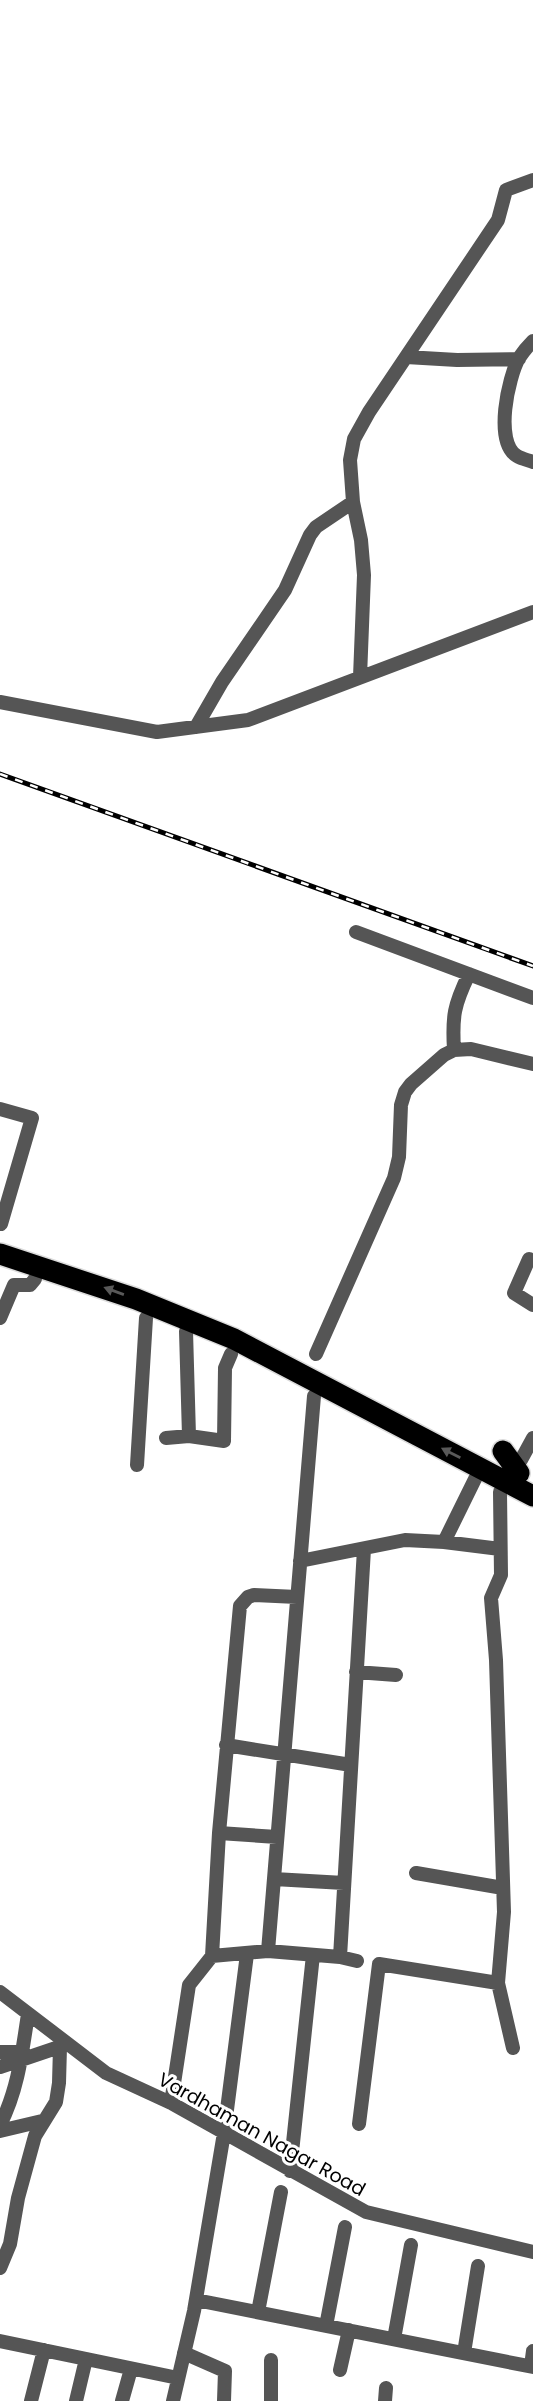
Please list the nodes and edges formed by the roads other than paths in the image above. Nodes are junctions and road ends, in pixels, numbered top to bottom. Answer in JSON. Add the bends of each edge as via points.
{"nodes":[{"id":1,"x":533,"y":180,"type":"edge"},
{"id":2,"x":533,"y":341,"type":"edge"},
{"id":3,"x":406,"y":357,"type":"junction"},
{"id":4,"x":519,"y":359,"type":"junction"},
{"id":5,"x":533,"y":462,"type":"edge"},
{"id":6,"x":353,"y":502,"type":"junction"},
{"id":7,"x":533,"y":612,"type":"edge"},
{"id":8,"x":360,"y":677,"type":"junction"},
{"id":9,"x":0,"y":702,"type":"edge"},
{"id":10,"x":196,"y":727,"type":"junction"},
{"id":11,"x":356,"y":932,"type":"dead end"},
{"id":12,"x":469,"y":974,"type":"junction"},
{"id":13,"x":533,"y":998,"type":"edge"},
{"id":14,"x":454,"y":1050,"type":"junction"},
{"id":15,"x":533,"y":1063,"type":"edge"},
{"id":16,"x":0,"y":1109,"type":"edge"},
{"id":17,"x":1,"y":1224,"type":"edge"},
{"id":18,"x":529,"y":1259,"type":"dead end"},
{"id":19,"x":1,"y":1263,"type":"edge"},
{"id":20,"x":35,"y":1279,"type":"dead end"},
{"id":21,"x":533,"y":1305,"type":"edge"},
{"id":22,"x":0,"y":1318,"type":"edge"},
{"id":23,"x":146,"y":1318,"type":"dead end"},
{"id":24,"x":186,"y":1331,"type":"dead end"},
{"id":25,"x":228,"y":1344,"type":"junction"},
{"id":26,"x":317,"y":1354,"type":"dead end"},
{"id":27,"x":314,"y":1396,"type":"dead end"},
{"id":28,"x":189,"y":1436,"type":"junction"},
{"id":29,"x":166,"y":1438,"type":"dead end"},
{"id":30,"x":533,"y":1438,"type":"edge"},
{"id":31,"x":514,"y":1461,"type":"dead end"},
{"id":32,"x":137,"y":1465,"type":"dead end"},
{"id":33,"x":489,"y":1482,"type":"junction"},
{"id":34,"x":533,"y":1496,"type":"edge"},
{"id":35,"x":444,"y":1542,"type":"junction"},
{"id":36,"x":364,"y":1549,"type":"junction"},
{"id":37,"x":500,"y":1549,"type":"junction"},
{"id":38,"x":300,"y":1561,"type":"junction"},
{"id":39,"x":297,"y":1597,"type":"junction"},
{"id":40,"x":356,"y":1672,"type":"junction"},
{"id":41,"x":396,"y":1675,"type":"dead end"},
{"id":42,"x":226,"y":1745,"type":"junction"},
{"id":43,"x":284,"y":1756,"type":"junction"},
{"id":44,"x":351,"y":1765,"type":"junction"},
{"id":45,"x":219,"y":1833,"type":"junction"},
{"id":46,"x":277,"y":1838,"type":"junction"},
{"id":47,"x":416,"y":1873,"type":"dead end"},
{"id":48,"x":274,"y":1879,"type":"junction"},
{"id":49,"x":344,"y":1883,"type":"junction"},
{"id":50,"x":503,"y":1888,"type":"junction"},
{"id":51,"x":268,"y":1951,"type":"junction"},
{"id":52,"x":247,"y":1954,"type":"junction"},
{"id":53,"x":313,"y":1955,"type":"junction"},
{"id":54,"x":212,"y":1956,"type":"junction"},
{"id":55,"x":340,"y":1957,"type":"junction"},
{"id":56,"x":357,"y":1961,"type":"dead end"},
{"id":57,"x":498,"y":1983,"type":"junction"},
{"id":58,"x":0,"y":1992,"type":"edge"},
{"id":59,"x":28,"y":2014,"type":"junction"},
{"id":60,"x":64,"y":2046,"type":"junction"},
{"id":61,"x":513,"y":2048,"type":"dead end"},
{"id":62,"x":0,"y":2052,"type":"edge"},
{"id":63,"x":21,"y":2056,"type":"junction"},
{"id":64,"x":0,"y":2067,"type":"edge"},
{"id":65,"x":171,"y":2104,"type":"junction"},
{"id":66,"x":42,"y":2121,"type":"junction"},
{"id":67,"x":359,"y":2124,"type":"dead end"},
{"id":68,"x":0,"y":2125,"type":"edge"},
{"id":69,"x":0,"y":2131,"type":"edge"},
{"id":70,"x":224,"y":2133,"type":"junction"},
{"id":71,"x":290,"y":2171,"type":"junction"},
{"id":72,"x":281,"y":2192,"type":"dead end"},
{"id":73,"x":345,"y":2227,"type":"dead end"},
{"id":74,"x":411,"y":2245,"type":"dead end"},
{"id":75,"x":533,"y":2252,"type":"edge"},
{"id":76,"x":478,"y":2266,"type":"dead end"},
{"id":77,"x":0,"y":2269,"type":"edge"},
{"id":78,"x":196,"y":2300,"type":"junction"},
{"id":79,"x":258,"y":2312,"type":"junction"},
{"id":80,"x":326,"y":2326,"type":"junction"},
{"id":81,"x":349,"y":2330,"type":"junction"},
{"id":82,"x":394,"y":2339,"type":"junction"},
{"id":83,"x":0,"y":2341,"type":"edge"},
{"id":84,"x":44,"y":2350,"type":"junction"},
{"id":85,"x":533,"y":2351,"type":"edge"},
{"id":86,"x":184,"y":2353,"type":"junction"},
{"id":87,"x":464,"y":2353,"type":"junction"},
{"id":88,"x":86,"y":2359,"type":"junction"},
{"id":89,"x":271,"y":2361,"type":"dead end"},
{"id":90,"x":532,"y":2367,"type":"edge"},
{"id":91,"x":131,"y":2369,"type":"junction"},
{"id":92,"x":340,"y":2370,"type":"dead end"},
{"id":93,"x":178,"y":2378,"type":"junction"},
{"id":94,"x":31,"y":2401,"type":"edge"},
{"id":95,"x":76,"y":2401,"type":"edge"},
{"id":96,"x":122,"y":2401,"type":"edge"},
{"id":97,"x":173,"y":2401,"type":"edge"},
{"id":98,"x":224,"y":2401,"type":"edge"},
{"id":99,"x":271,"y":2401,"type":"edge"}],
"edges":[{"from":1,"to":3,"type":"street","via":[[506,190],[498,220]]},
{"from":2,"to":4,"type":"street"},
{"from":3,"to":4,"type":"street"},
{"from":3,"to":6,"type":"street","via":[[354,439]]},
{"from":4,"to":5,"type":"street","via":[[504,431],[511,450]]},
{"from":6,"to":8,"type":"street","via":[[364,566]]},
{"from":6,"to":10,"type":"street","via":[[310,535],[285,590]]},
{"from":7,"to":8,"type":"street"},
{"from":8,"to":10,"type":"street","via":[[248,720]]},
{"from":9,"to":10,"type":"street","via":[[157,732]]},
{"from":11,"to":12,"type":"street"},
{"from":12,"to":13,"type":"street"},
{"from":12,"to":14,"type":"street","via":[[453,1015]]},
{"from":14,"to":15,"type":"street","via":[[471,1049]]},
{"from":14,"to":26,"type":"street","via":[[405,1091],[394,1178]]},
{"from":16,"to":17,"type":"street","via":[[32,1118]]},
{"from":18,"to":21,"type":"street","via":[[514,1293]]},
{"from":25,"to":19,"type":"highway","one_way":true,"via":[[114,1291]]},
{"from":20,"to":22,"type":"street","via":[[30,1286],[14,1285]]},
{"from":23,"to":32,"type":"street"},
{"from":24,"to":28,"type":"street"},
{"from":25,"to":28,"type":"street","via":[[225,1441]]},
{"from":33,"to":25,"type":"highway","one_way":true},
{"from":27,"to":38,"type":"street"},
{"from":28,"to":29,"type":"street"},
{"from":30,"to":31,"type":"street"},
{"from":33,"to":34,"type":"highway"},
{"from":33,"to":35,"type":"street"},
{"from":33,"to":37,"type":"street"},
{"from":35,"to":36,"type":"street","via":[[405,1540]]},
{"from":35,"to":37,"type":"street"},
{"from":36,"to":38,"type":"street"},
{"from":36,"to":40,"type":"street"},
{"from":37,"to":50,"type":"street","via":[[501,1575],[491,1598]]},
{"from":38,"to":39,"type":"street"},
{"from":39,"to":42,"type":"street","via":[[254,1595],[240,1606]]},
{"from":39,"to":43,"type":"street"},
{"from":40,"to":41,"type":"street"},
{"from":40,"to":44,"type":"street"},
{"from":42,"to":43,"type":"street"},
{"from":42,"to":45,"type":"street"},
{"from":43,"to":44,"type":"street"},
{"from":43,"to":46,"type":"street"},
{"from":44,"to":49,"type":"street"},
{"from":45,"to":46,"type":"street"},
{"from":45,"to":54,"type":"street"},
{"from":46,"to":48,"type":"street"},
{"from":47,"to":50,"type":"street"},
{"from":48,"to":49,"type":"street"},
{"from":48,"to":51,"type":"street"},
{"from":49,"to":55,"type":"street"},
{"from":50,"to":57,"type":"street"},
{"from":51,"to":52,"type":"street"},
{"from":51,"to":53,"type":"street"},
{"from":52,"to":54,"type":"street"},
{"from":52,"to":70,"type":"street"},
{"from":53,"to":55,"type":"street"},
{"from":53,"to":71,"type":"street"},
{"from":54,"to":65,"type":"street","via":[[188,1985]]},
{"from":55,"to":56,"type":"street"},
{"from":57,"to":61,"type":"street"},
{"from":57,"to":67,"type":"street","via":[[379,1964]]},
{"from":58,"to":59,"type":"street","name":"Vardhaman Nagar Road"},
{"from":59,"to":60,"type":"street","name":"Vardhaman Nagar Road"},
{"from":59,"to":63,"type":"street"},
{"from":60,"to":63,"type":"street"},
{"from":60,"to":65,"type":"street","name":"Vardhaman Nagar Road","via":[[106,2073]]},
{"from":60,"to":66,"type":"street","via":[[55,2102]]},
{"from":62,"to":63,"type":"street"},
{"from":63,"to":64,"type":"street"},
{"from":63,"to":68,"type":"street","via":[[11,2103]]},
{"from":65,"to":70,"type":"street","name":"Vardhaman Nagar Road"},
{"from":66,"to":69,"type":"street"},
{"from":66,"to":77,"type":"street"},
{"from":70,"to":71,"type":"street","name":"Vardhaman Nagar Road"},
{"from":70,"to":78,"type":"street"},
{"from":71,"to":75,"type":"street","name":"Vardhaman Nagar Road","via":[[366,2212]]},
{"from":72,"to":79,"type":"street"},
{"from":73,"to":80,"type":"street"},
{"from":74,"to":82,"type":"street"},
{"from":76,"to":87,"type":"street"},
{"from":78,"to":79,"type":"street"},
{"from":78,"to":86,"type":"street"},
{"from":79,"to":80,"type":"street"},
{"from":80,"to":81,"type":"street"},
{"from":81,"to":82,"type":"street"},
{"from":81,"to":92,"type":"street"},
{"from":82,"to":87,"type":"street"},
{"from":83,"to":84,"type":"street"},
{"from":84,"to":88,"type":"street"},
{"from":84,"to":94,"type":"street"},
{"from":85,"to":90,"type":"street"},
{"from":86,"to":93,"type":"street"},
{"from":86,"to":98,"type":"street","via":[[225,2371]]},
{"from":87,"to":90,"type":"street"},
{"from":88,"to":91,"type":"street"},
{"from":88,"to":95,"type":"street"},
{"from":89,"to":99,"type":"street"},
{"from":91,"to":93,"type":"street"},
{"from":91,"to":96,"type":"street"},
{"from":93,"to":97,"type":"street"}]}
